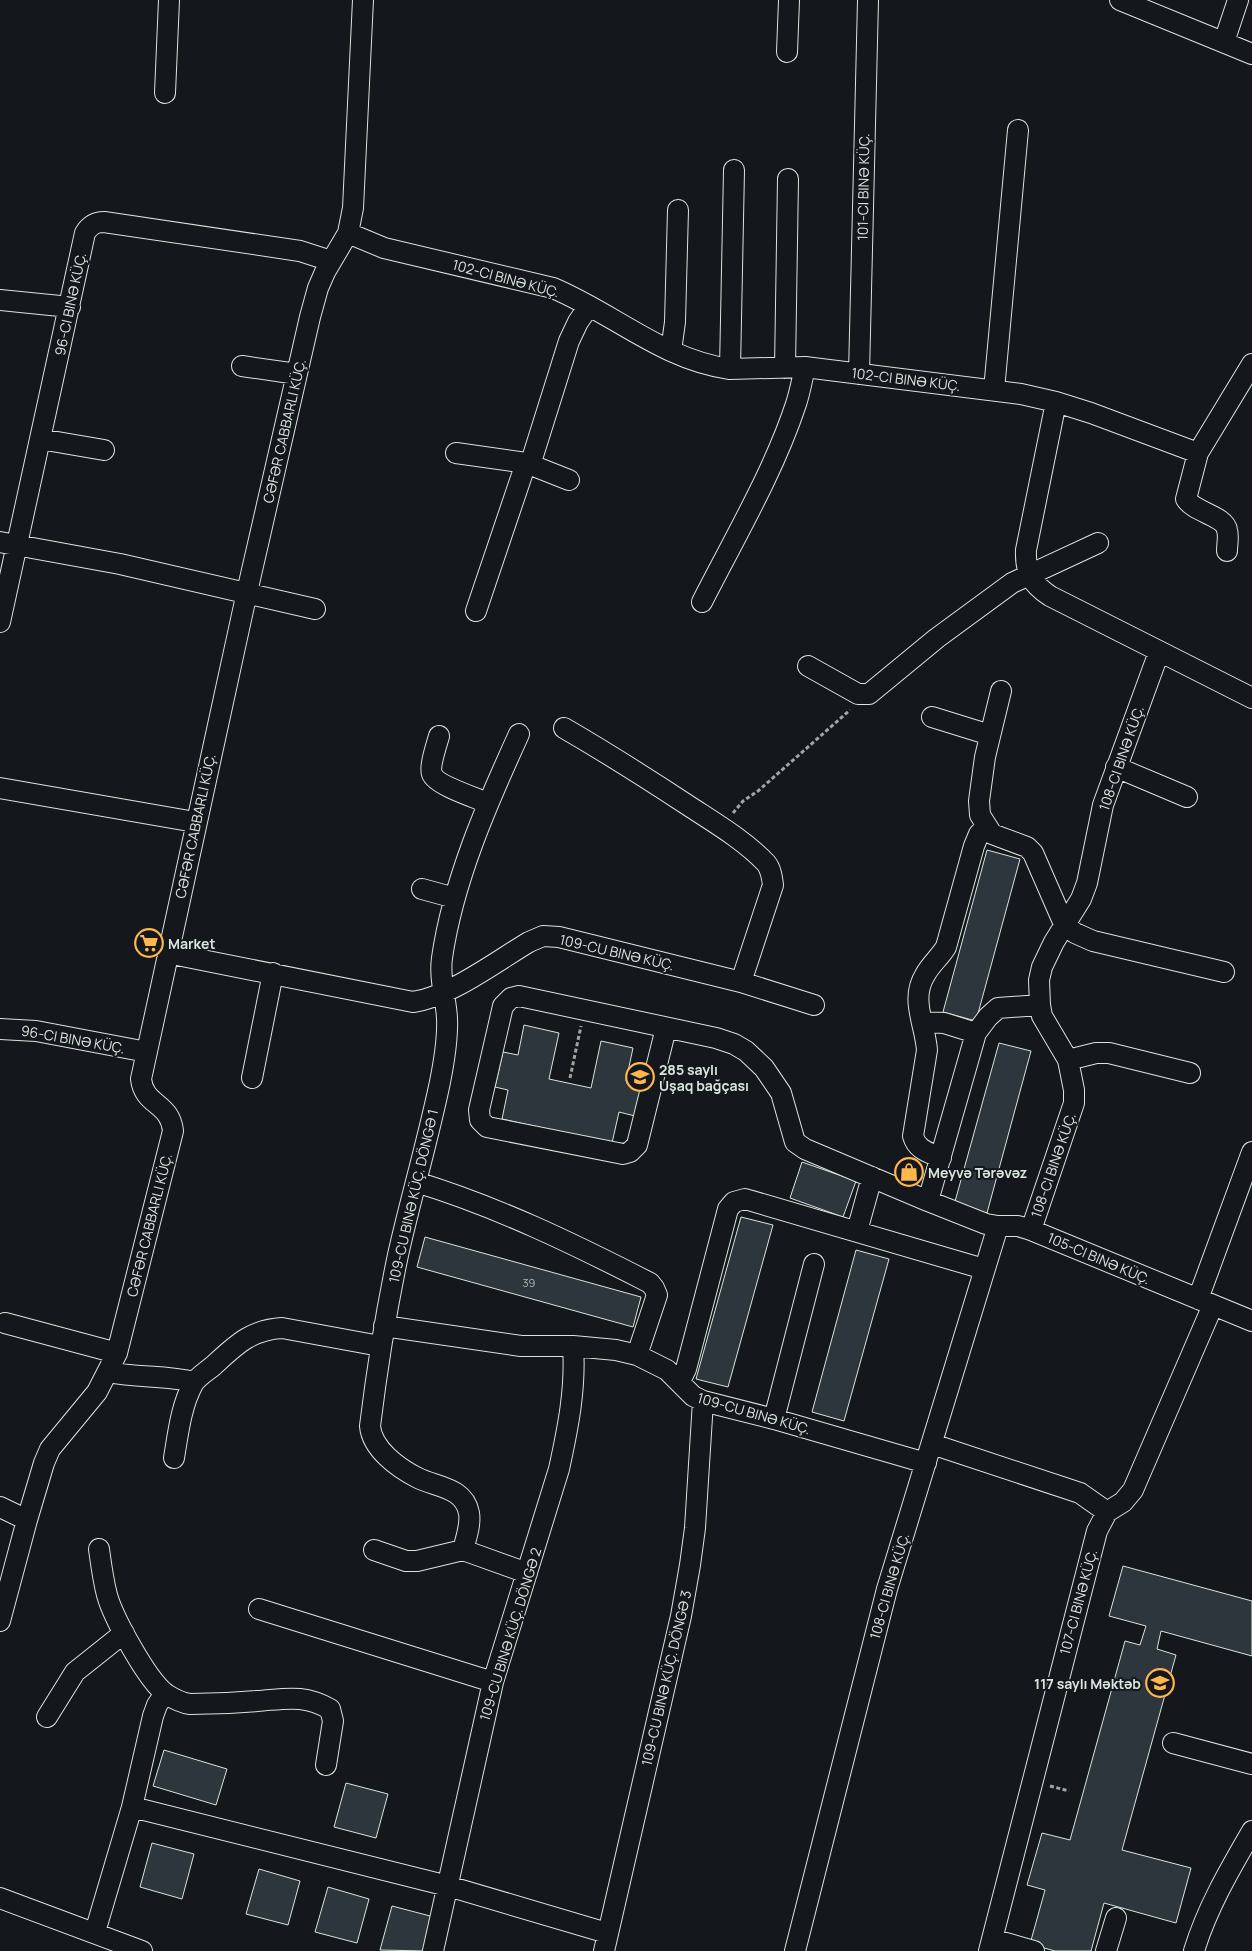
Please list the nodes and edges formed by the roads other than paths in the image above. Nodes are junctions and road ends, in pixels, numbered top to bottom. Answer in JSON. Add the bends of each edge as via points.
{"nodes":[{"id":1,"x":169,"y":0,"type":"edge"},
{"id":2,"x":363,"y":0,"type":"edge"},
{"id":3,"x":789,"y":0,"type":"edge"},
{"id":4,"x":868,"y":0,"type":"edge"},
{"id":5,"x":1120,"y":0,"type":"edge"},
{"id":6,"x":1238,"y":0,"type":"edge"},
{"id":7,"x":1224,"y":42,"type":"junction"},
{"id":8,"x":787,"y":52,"type":"dead end"},
{"id":9,"x":1252,"y":54,"type":"edge"},
{"id":10,"x":165,"y":93,"type":"dead end"},
{"id":11,"x":1018,"y":130,"type":"dead end"},
{"id":12,"x":734,"y":170,"type":"dead end"},
{"id":13,"x":788,"y":179,"type":"dead end"},
{"id":14,"x":678,"y":210,"type":"dead end"},
{"id":15,"x":348,"y":233,"type":"junction"},
{"id":16,"x":331,"y":261,"type":"junction"},
{"id":17,"x":0,"y":300,"type":"edge"},
{"id":18,"x":589,"y":306,"type":"junction"},
{"id":19,"x":70,"y":307,"type":"junction"},
{"id":20,"x":671,"y":351,"type":"junction"},
{"id":21,"x":1252,"y":364,"type":"edge"},
{"id":22,"x":242,"y":366,"type":"dead end"},
{"id":23,"x":805,"y":367,"type":"junction"},
{"id":24,"x":785,"y":368,"type":"junction"},
{"id":25,"x":730,"y":369,"type":"junction"},
{"id":26,"x":297,"y":374,"type":"junction"},
{"id":27,"x":858,"y":374,"type":"junction"},
{"id":28,"x":994,"y":390,"type":"junction"},
{"id":29,"x":1056,"y":402,"type":"junction"},
{"id":30,"x":40,"y":439,"type":"junction"},
{"id":31,"x":104,"y":450,"type":"dead end"},
{"id":32,"x":456,"y":453,"type":"dead end"},
{"id":33,"x":1198,"y":453,"type":"junction"},
{"id":34,"x":526,"y":463,"type":"junction"},
{"id":35,"x":569,"y":480,"type":"dead end"},
{"id":36,"x":8,"y":543,"type":"edge"},
{"id":37,"x":1098,"y":543,"type":"dead end"},
{"id":38,"x":1227,"y":550,"type":"dead end"},
{"id":39,"x":1029,"y":574,"type":"junction"},
{"id":40,"x":246,"y":592,"type":"junction"},
{"id":41,"x":702,"y":602,"type":"dead end"},
{"id":42,"x":315,"y":609,"type":"dead end"},
{"id":43,"x":476,"y":610,"type":"dead end"},
{"id":44,"x":0,"y":622,"type":"edge"},
{"id":45,"x":1159,"y":652,"type":"junction"},
{"id":46,"x":808,"y":666,"type":"dead end"},
{"id":47,"x":1001,"y":691,"type":"dead end"},
{"id":48,"x":1252,"y":698,"type":"edge"},
{"id":49,"x":932,"y":717,"type":"dead end"},
{"id":50,"x":564,"y":728,"type":"dead end"},
{"id":51,"x":519,"y":734,"type":"dead end"},
{"id":52,"x":990,"y":735,"type":"junction"},
{"id":53,"x":439,"y":736,"type":"dead end"},
{"id":54,"x":1116,"y":766,"type":"junction"},
{"id":55,"x":0,"y":788,"type":"edge"},
{"id":56,"x":1187,"y":798,"type":"dead end"},
{"id":57,"x":488,"y":803,"type":"junction"},
{"id":58,"x":195,"y":822,"type":"junction"},
{"id":59,"x":986,"y":827,"type":"junction"},
{"id":60,"x":422,"y":889,"type":"dead end"},
{"id":61,"x":455,"y":898,"type":"junction"},
{"id":62,"x":1064,"y":924,"type":"junction"},
{"id":63,"x":167,"y":953,"type":"junction"},
{"id":64,"x":1224,"y":972,"type":"dead end"},
{"id":65,"x":274,"y":973,"type":"junction"},
{"id":66,"x":741,"y":982,"type":"junction"},
{"id":67,"x":443,"y":993,"type":"junction"},
{"id":68,"x":814,"y":1005,"type":"dead end"},
{"id":69,"x":1040,"y":1005,"type":"junction"},
{"id":70,"x":922,"y":1022,"type":"junction"},
{"id":71,"x":0,"y":1028,"type":"edge"},
{"id":72,"x":666,"y":1028,"type":"junction"},
{"id":73,"x":976,"y":1033,"type":"junction"},
{"id":74,"x":147,"y":1052,"type":"junction"},
{"id":75,"x":1068,"y":1060,"type":"junction"},
{"id":76,"x":1190,"y":1073,"type":"dead end"},
{"id":77,"x":252,"y":1078,"type":"dead end"},
{"id":78,"x":1252,"y":1152,"type":"edge"},
{"id":79,"x":941,"y":1158,"type":"junction"},
{"id":80,"x":872,"y":1177,"type":"junction"},
{"id":81,"x":416,"y":1182,"type":"junction"},
{"id":82,"x":928,"y":1202,"type":"junction"},
{"id":83,"x":998,"y":1226,"type":"junction"},
{"id":84,"x":857,"y":1230,"type":"junction"},
{"id":85,"x":1031,"y":1230,"type":"junction"},
{"id":86,"x":814,"y":1264,"type":"dead end"},
{"id":87,"x":984,"y":1269,"type":"junction"},
{"id":88,"x":1205,"y":1302,"type":"junction"},
{"id":89,"x":1252,"y":1321,"type":"edge"},
{"id":90,"x":5,"y":1323,"type":"dead end"},
{"id":91,"x":384,"y":1326,"type":"junction"},
{"id":92,"x":380,"y":1346,"type":"junction"},
{"id":93,"x":573,"y":1346,"type":"junction"},
{"id":94,"x":117,"y":1353,"type":"junction"},
{"id":95,"x":637,"y":1355,"type":"junction"},
{"id":96,"x":109,"y":1372,"type":"junction"},
{"id":97,"x":680,"y":1381,"type":"junction"},
{"id":98,"x":194,"y":1382,"type":"junction"},
{"id":99,"x":704,"y":1401,"type":"junction"},
{"id":100,"x":774,"y":1419,"type":"junction"},
{"id":101,"x":932,"y":1444,"type":"junction"},
{"id":102,"x":174,"y":1458,"type":"dead end"},
{"id":103,"x":926,"y":1463,"type":"junction"},
{"id":104,"x":0,"y":1507,"type":"edge"},
{"id":105,"x":1107,"y":1512,"type":"junction"},
{"id":106,"x":27,"y":1520,"type":"junction"},
{"id":107,"x":99,"y":1549,"type":"dead end"},
{"id":108,"x":374,"y":1550,"type":"dead end"},
{"id":109,"x":463,"y":1550,"type":"junction"},
{"id":110,"x":528,"y":1573,"type":"junction"},
{"id":111,"x":259,"y":1609,"type":"dead end"},
{"id":112,"x":0,"y":1621,"type":"edge"},
{"id":113,"x":124,"y":1633,"type":"junction"},
{"id":114,"x":493,"y":1682,"type":"junction"},
{"id":115,"x":165,"y":1693,"type":"junction"},
{"id":116,"x":47,"y":1716,"type":"dead end"},
{"id":117,"x":1173,"y":1743,"type":"dead end"},
{"id":118,"x":1252,"y":1764,"type":"edge"},
{"id":119,"x":326,"y":1765,"type":"dead end"},
{"id":120,"x":132,"y":1807,"type":"junction"},
{"id":121,"x":1252,"y":1831,"type":"edge"},
{"id":122,"x":448,"y":1886,"type":"junction"},
{"id":123,"x":0,"y":1898,"type":"edge"},
{"id":124,"x":1116,"y":1918,"type":"dead end"},
{"id":125,"x":95,"y":1932,"type":"junction"},
{"id":126,"x":605,"y":1942,"type":"edge"},
{"id":127,"x":990,"y":1945,"type":"edge"},
{"id":128,"x":142,"y":1951,"type":"edge"},
{"id":129,"x":433,"y":1951,"type":"edge"},
{"id":130,"x":795,"y":1951,"type":"edge"},
{"id":131,"x":1034,"y":1951,"type":"edge"},
{"id":132,"x":1106,"y":1951,"type":"edge"},
{"id":133,"x":1194,"y":1951,"type":"edge"}],
"edges":[{"from":1,"to":10,"type":"street"},
{"from":2,"to":15,"type":"street","via":[[353,208]]},
{"from":3,"to":8,"type":"street"},
{"from":4,"to":27,"type":"street","name":"101-CI BINƏ KÜÇ."},
{"from":5,"to":7,"type":"street"},
{"from":6,"to":7,"type":"street"},
{"from":7,"to":9,"type":"street"},
{"from":11,"to":28,"type":"street"},
{"from":12,"to":25,"type":"street"},
{"from":13,"to":24,"type":"street"},
{"from":14,"to":20,"type":"street","via":[[675,322]]},
{"from":15,"to":16,"type":"street"},
{"from":15,"to":18,"type":"street","name":"102-CI BINƏ KÜÇ.","via":[[384,248],[553,288]]},
{"from":16,"to":19,"type":"street","via":[[300,251],[97,222],[86,233]]},
{"from":16,"to":26,"type":"street","via":[[318,288]]},
{"from":17,"to":19,"type":"street"},
{"from":18,"to":20,"type":"street","name":"102-CI BINƏ KÜÇ."},
{"from":18,"to":34,"type":"street","via":[[569,341],[531,462]]},
{"from":19,"to":30,"type":"street"},
{"from":20,"to":25,"type":"street","name":"102-CI BINƏ KÜÇ."},
{"from":21,"to":33,"type":"street"},
{"from":22,"to":26,"type":"street"},
{"from":23,"to":24,"type":"street","name":"102-CI BINƏ KÜÇ."},
{"from":23,"to":27,"type":"street","name":"102-CI BINƏ KÜÇ."},
{"from":23,"to":41,"type":"street","via":[[785,434]]},
{"from":24,"to":25,"type":"street","name":"102-CI BINƏ KÜÇ."},
{"from":26,"to":40,"type":"street"},
{"from":27,"to":28,"type":"street","name":"102-CI BINƏ KÜÇ."},
{"from":28,"to":29,"type":"street","name":"102-CI BINƏ KÜÇ."},
{"from":29,"to":33,"type":"street","name":"102-CI BINƏ KÜÇ."},
{"from":29,"to":39,"type":"street","via":[[1026,550],[1025,564]]},
{"from":30,"to":31,"type":"street"},
{"from":30,"to":36,"type":"street"},
{"from":32,"to":34,"type":"street"},
{"from":33,"to":38,"type":"street","via":[[1186,498],[1188,503],[1224,523]]},
{"from":34,"to":35,"type":"street"},
{"from":34,"to":43,"type":"street"},
{"from":36,"to":40,"type":"street"},
{"from":36,"to":44,"type":"street"},
{"from":37,"to":39,"type":"street"},
{"from":39,"to":45,"type":"street","via":[[1038,588],[1050,596]]},
{"from":39,"to":46,"type":"street","via":[[936,638],[869,694],[858,694]]},
{"from":40,"to":42,"type":"street"},
{"from":40,"to":58,"type":"street"},
{"from":45,"to":48,"type":"street"},
{"from":45,"to":54,"type":"street","name":"108-CI BINƏ KÜÇ."},
{"from":47,"to":52,"type":"street"},
{"from":49,"to":52,"type":"street"},
{"from":50,"to":66,"type":"street","via":[[721,827],[767,864],[773,884]]},
{"from":51,"to":57,"type":"street","name":"109-CU BINƏ KÜÇ. DÖNGƏ 1"},
{"from":52,"to":59,"type":"street","via":[[979,801],[980,815]]},
{"from":53,"to":57,"type":"street","via":[[432,775],[438,782]]},
{"from":54,"to":56,"type":"street"},
{"from":54,"to":62,"type":"street","name":"108-CI BINƏ KÜÇ.","via":[[1103,805],[1087,883],[1081,899]]},
{"from":55,"to":58,"type":"street"},
{"from":57,"to":61,"type":"street","name":"109-CU BINƏ KÜÇ. DÖNGƏ 1"},
{"from":58,"to":63,"type":"street"},
{"from":59,"to":62,"type":"street","via":[[992,834],[1033,853]]},
{"from":59,"to":70,"type":"street","via":[[974,846],[946,947],[924,975],[920,986],[917,996]]},
{"from":60,"to":61,"type":"street"},
{"from":61,"to":67,"type":"street","name":"109-CU BINƏ KÜÇ. DÖNGƏ 1","via":[[442,957]]},
{"from":62,"to":64,"type":"street","via":[[1093,941]]},
{"from":62,"to":69,"type":"street","name":"108-CI BINƏ KÜÇ.","via":[[1042,966]]},
{"from":63,"to":65,"type":"street","name":"109-CU BINƏ KÜÇ."},
{"from":63,"to":74,"type":"street"},
{"from":65,"to":67,"type":"street","name":"109-CU BINƏ KÜÇ.","via":[[413,1002]]},
{"from":65,"to":77,"type":"street"},
{"from":66,"to":67,"type":"street","name":"109-CU BINƏ KÜÇ.","via":[[559,937],[543,936]]},
{"from":66,"to":68,"type":"street","name":"109-CU BINƏ KÜÇ."},
{"from":67,"to":81,"type":"street","name":"109-CU BINƏ KÜÇ. DÖNGƏ 1","via":[[447,1018],[440,1082]]},
{"from":69,"to":73,"type":"street","via":[[998,1008]]},
{"from":69,"to":75,"type":"street","name":"108-CI BINƏ KÜÇ.","via":[[1042,1016]]},
{"from":70,"to":73,"type":"street","via":[[944,1023]]},
{"from":70,"to":79,"type":"street","via":[[927,1050],[913,1136],[915,1144]]},
{"from":71,"to":74,"type":"street","via":[[36,1031]]},
{"from":72,"to":72,"type":"street","via":[[637,1145],[630,1152],[623,1154],[488,1127],[480,1120],[479,1110],[503,1006],[511,998],[519,996]]},
{"from":72,"to":80,"type":"street","name":"105-CI BINƏ KÜÇ.","via":[[716,1038],[746,1051],[774,1081],[785,1103],[795,1142]]},
{"from":73,"to":79,"type":"street"},
{"from":74,"to":94,"type":"street","via":[[142,1087],[172,1120],[173,1131]]},
{"from":75,"to":76,"type":"street","via":[[1110,1053]]},
{"from":75,"to":85,"type":"street","name":"108-CI BINƏ KÜÇ.","via":[[1074,1103]]},
{"from":78,"to":88,"type":"street","name":"107-CI BINƏ KÜÇ."},
{"from":79,"to":82,"type":"street"},
{"from":80,"to":82,"type":"street","name":"105-CI BINƏ KÜÇ."},
{"from":80,"to":84,"type":"street"},
{"from":81,"to":91,"type":"street","name":"109-CU BINƏ KÜÇ. DÖNGƏ 1"},
{"from":81,"to":95,"type":"street","via":[[482,1203],[650,1283],[657,1295]]},
{"from":82,"to":83,"type":"street","name":"105-CI BINƏ KÜÇ."},
{"from":83,"to":85,"type":"street","name":"105-CI BINƏ KÜÇ."},
{"from":83,"to":87,"type":"street","name":"108-CI BINƏ KÜÇ."},
{"from":84,"to":87,"type":"street"},
{"from":84,"to":97,"type":"street","via":[[745,1199],[734,1202],[728,1209],[686,1369]]},
{"from":85,"to":88,"type":"street","name":"105-CI BINƏ KÜÇ."},
{"from":86,"to":100,"type":"street"},
{"from":87,"to":101,"type":"street","name":"108-CI BINƏ KÜÇ."},
{"from":88,"to":89,"type":"street","name":"105-CI BINƏ KÜÇ."},
{"from":88,"to":105,"type":"street","name":"107-CI BINƏ KÜÇ.","via":[[1133,1490],[1123,1502]]},
{"from":90,"to":94,"type":"street"},
{"from":91,"to":92,"type":"street","name":"109-CU BINƏ KÜÇ. DÖNGƏ 1"},
{"from":91,"to":93,"type":"street","name":"109-CU BINƏ KÜÇ.","via":[[521,1346]]},
{"from":92,"to":98,"type":"street","via":[[282,1328],[267,1329],[240,1342]]},
{"from":92,"to":109,"type":"street","name":"109-CU BINƏ KÜÇ. DÖNGƏ 1","via":[[371,1436],[379,1449],[403,1469],[458,1494],[469,1511]]},
{"from":93,"to":95,"type":"street","name":"109-CU BINƏ KÜÇ.","via":[[607,1348]]},
{"from":93,"to":110,"type":"street","name":"109-CU BINƏ KÜÇ. DÖNGƏ 2","via":[[575,1374],[567,1434]]},
{"from":94,"to":96,"type":"street"},
{"from":95,"to":97,"type":"street","name":"109-CU BINƏ KÜÇ.","via":[[667,1370]]},
{"from":96,"to":98,"type":"street"},
{"from":96,"to":106,"type":"street","via":[[88,1404],[50,1449]]},
{"from":97,"to":99,"type":"street","name":"109-CU BINƏ KÜÇ.","via":[[693,1396]]},
{"from":98,"to":102,"type":"street","via":[[185,1404]]},
{"from":99,"to":100,"type":"street","name":"109-CU BINƏ KÜÇ."},
{"from":99,"to":126,"type":"street","name":"109-CU BINƏ KÜÇ. DÖNGƏ 3","via":[[690,1565],[681,1616]]},
{"from":100,"to":103,"type":"street","name":"109-CU BINƏ KÜÇ."},
{"from":101,"to":103,"type":"street","name":"108-CI BINƏ KÜÇ."},
{"from":101,"to":105,"type":"street","via":[[1080,1493]]},
{"from":103,"to":130,"type":"street","name":"108-CI BINƏ KÜÇ.","via":[[886,1589]]},
{"from":104,"to":106,"type":"street"},
{"from":105,"to":127,"type":"street","name":"107-CI BINƏ KÜÇ.","via":[[1097,1531]]},
{"from":106,"to":112,"type":"street"},
{"from":107,"to":113,"type":"street","via":[[107,1594]]},
{"from":108,"to":109,"type":"street","via":[[406,1561],[417,1561]]},
{"from":109,"to":110,"type":"street"},
{"from":110,"to":114,"type":"street","name":"109-CU BINƏ KÜÇ. DÖNGƏ 2"},
{"from":111,"to":114,"type":"street"},
{"from":113,"to":115,"type":"street"},
{"from":113,"to":116,"type":"street","via":[[75,1672]]},
{"from":114,"to":122,"type":"street","name":"109-CU BINƏ KÜÇ. DÖNGƏ 2"},
{"from":115,"to":119,"type":"street","via":[[190,1704],[285,1698],[317,1702],[330,1709],[333,1721]]},
{"from":115,"to":120,"type":"street","via":[[153,1716]]},
{"from":117,"to":118,"type":"street"},
{"from":120,"to":122,"type":"street"},
{"from":120,"to":125,"type":"street"},
{"from":121,"to":133,"type":"street","via":[[1208,1913]]},
{"from":122,"to":126,"type":"street"},
{"from":122,"to":129,"type":"street","name":"109-CU BINƏ KÜÇ. DÖNGƏ 2"},
{"from":123,"to":125,"type":"street"},
{"from":124,"to":132,"type":"street"},
{"from":125,"to":128,"type":"street"},
{"from":127,"to":131,"type":"street"}]}
